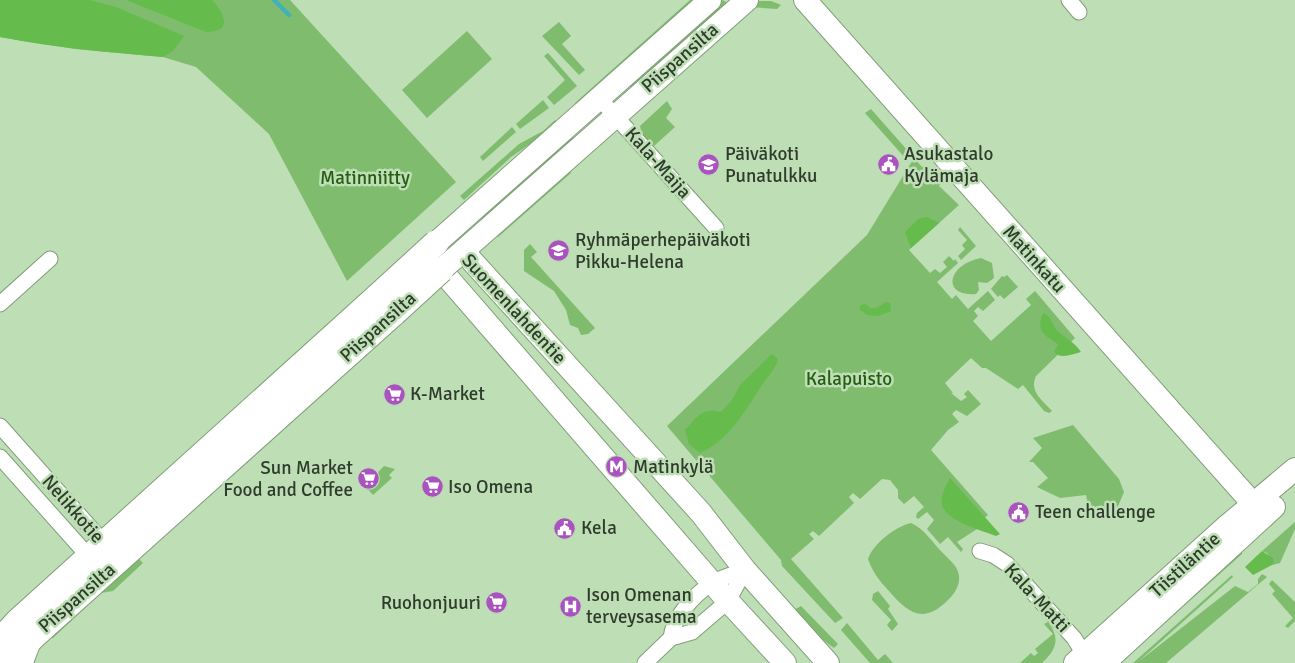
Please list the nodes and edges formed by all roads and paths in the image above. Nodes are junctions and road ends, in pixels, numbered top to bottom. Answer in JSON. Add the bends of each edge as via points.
{"nodes":[{"id":1,"x":710,"y":0,"type":"edge"},
{"id":2,"x":747,"y":0,"type":"edge"},
{"id":3,"x":805,"y":0,"type":"edge"},
{"id":4,"x":1069,"y":0,"type":"edge"},
{"id":5,"x":1079,"y":12,"type":"dead end"},
{"id":6,"x":599,"y":98,"type":"junction"},
{"id":7,"x":615,"y":114,"type":"junction"},
{"id":8,"x":716,"y":228,"type":"dead end"},
{"id":9,"x":436,"y":243,"type":"junction"},
{"id":10,"x":463,"y":251,"type":"junction"},
{"id":11,"x":50,"y":259,"type":"dead end"},
{"id":12,"x":441,"y":270,"type":"junction"},
{"id":13,"x":0,"y":304,"type":"edge"},
{"id":14,"x":386,"y":304,"type":"junction"},
{"id":15,"x":0,"y":426,"type":"edge"},
{"id":16,"x":0,"y":457,"type":"edge"},
{"id":17,"x":1295,"y":469,"type":"edge"},
{"id":18,"x":1295,"y":487,"type":"edge"},
{"id":19,"x":1259,"y":510,"type":"junction"},
{"id":20,"x":980,"y":551,"type":"dead end"},
{"id":21,"x":102,"y":556,"type":"junction"},
{"id":22,"x":745,"y":570,"type":"junction"},
{"id":23,"x":712,"y":583,"type":"junction"},
{"id":24,"x":728,"y":600,"type":"junction"},
{"id":25,"x":671,"y":638,"type":"junction"},
{"id":26,"x":0,"y":654,"type":"edge"},
{"id":27,"x":1089,"y":661,"type":"edge"},
{"id":28,"x":20,"y":663,"type":"edge"},
{"id":29,"x":645,"y":663,"type":"edge"},
{"id":30,"x":785,"y":663,"type":"edge"},
{"id":31,"x":828,"y":663,"type":"edge"}],
"edges":[{"from":1,"to":6,"type":"main road","name":"Piispansilta"},
{"from":2,"to":7,"type":"main road","name":"Piispansilta"},
{"from":3,"to":19,"type":"main road","name":"Matinkatu"},
{"from":4,"to":5,"type":"street"},
{"from":6,"to":7,"type":"street","name":"Kala-Maija"},
{"from":6,"to":9,"type":"main road","name":"Piispansilta","bridge":true},
{"from":7,"to":8,"type":"street","name":"Kala-Maija"},
{"from":7,"to":10,"type":"main road","name":"Piispansilta"},
{"from":9,"to":10,"type":"main road","name":"Suomenlahdentie"},
{"from":9,"to":12,"type":"main road","name":"Suomenlahdentie"},
{"from":9,"to":14,"type":"main road","name":"Piispansilta","bridge":true},
{"from":10,"to":12,"type":"main road","name":"Piispansilta","bridge":true},
{"from":10,"to":22,"type":"main road","name":"Suomenlahdentie","via":[[701,513]]},
{"from":11,"to":13,"type":"street"},
{"from":12,"to":14,"type":"main road","name":"Piispansilta","bridge":true},
{"from":12,"to":23,"type":"main road","name":"Suomenlahdentie"},
{"from":14,"to":21,"type":"main road","name":"Piispansilta"},
{"from":15,"to":21,"type":"street","name":"Nelikkotie"},
{"from":16,"to":21,"type":"street","name":"Nelikkotie"},
{"from":17,"to":19,"type":"main road","name":"Tiistiläntie"},
{"from":18,"to":19,"type":"main road","name":"Tiistiläntie"},
{"from":19,"to":27,"type":"main road","name":"Tiistiläntie"},
{"from":20,"to":27,"type":"street","name":"Kala-Matti","via":[[1007,564],[1074,638]]},
{"from":21,"to":26,"type":"main road","name":"Piispansilta","via":[[8,632]]},
{"from":21,"to":28,"type":"main road","name":"Piispansilta","via":[[28,642]]},
{"from":22,"to":23,"type":"street"},
{"from":22,"to":24,"type":"street"},
{"from":22,"to":31,"type":"main road","name":"Suomenlahdentie"},
{"from":23,"to":24,"type":"main road","name":"Suomenlahdentie"},
{"from":23,"to":25,"type":"street","via":[[678,615],[672,626]]},
{"from":24,"to":25,"type":"street","via":[[692,632]]},
{"from":24,"to":30,"type":"main road","name":"Suomenlahdentie"},
{"from":25,"to":29,"type":"street"}]}
